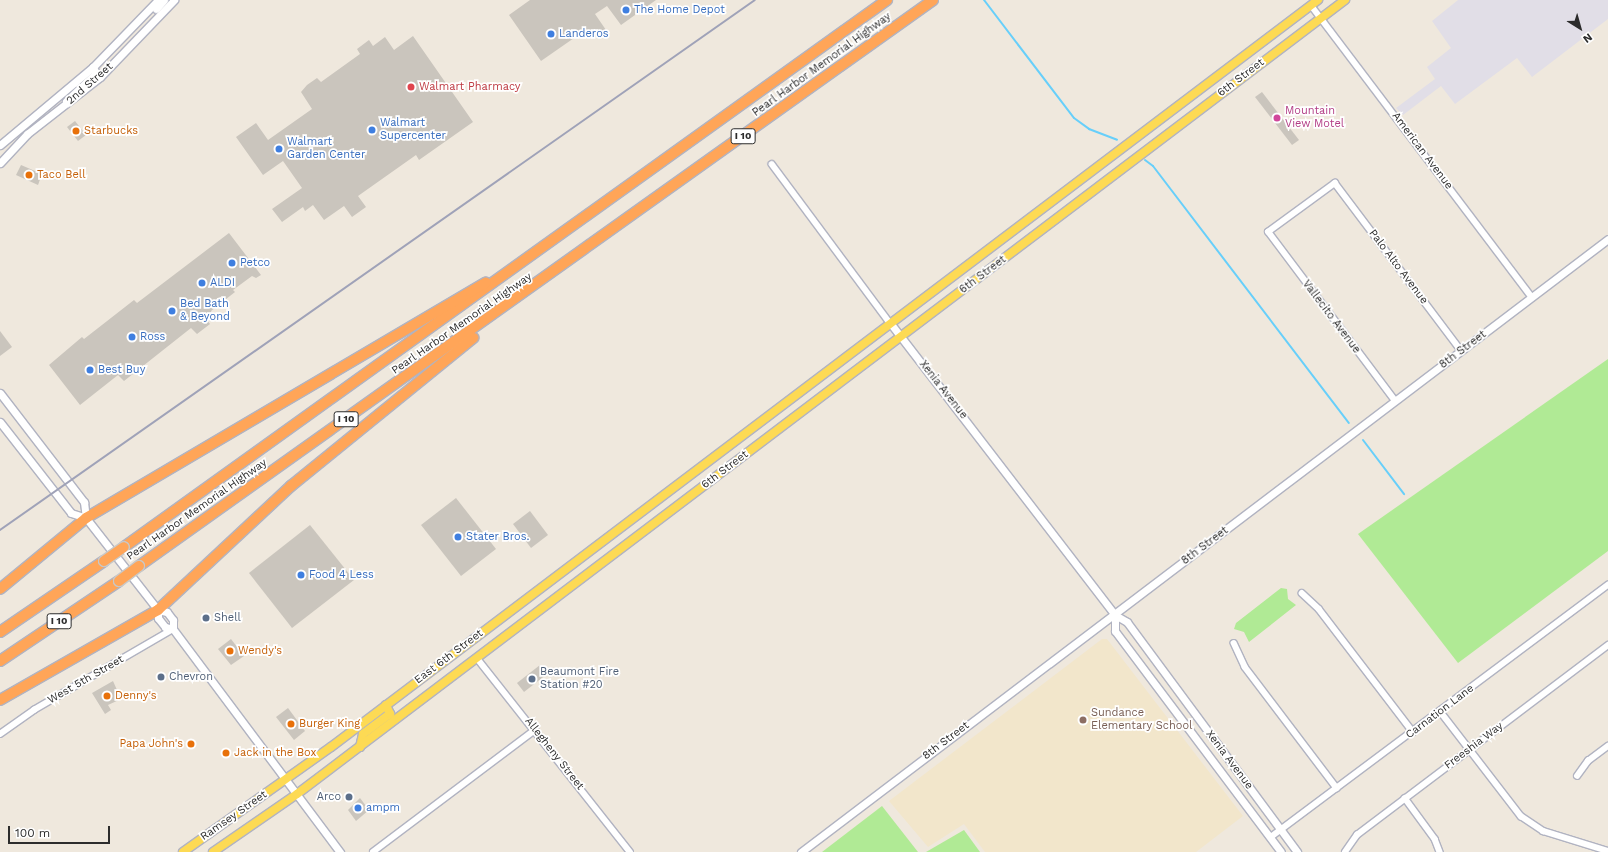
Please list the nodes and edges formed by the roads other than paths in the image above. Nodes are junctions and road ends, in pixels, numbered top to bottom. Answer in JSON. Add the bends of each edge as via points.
{"nodes":[{"id":1,"x":158,"y":0,"type":"edge"},
{"id":2,"x":164,"y":0,"type":"edge"},
{"id":3,"x":174,"y":0,"type":"edge"},
{"id":4,"x":887,"y":0,"type":"edge"},
{"id":5,"x":933,"y":0,"type":"edge"},
{"id":6,"x":1345,"y":0,"type":"edge"},
{"id":7,"x":1314,"y":3,"type":"edge"},
{"id":8,"x":1321,"y":18,"type":"junction"},
{"id":9,"x":135,"y":43,"type":"junction"},
{"id":10,"x":93,"y":67,"type":"junction"},
{"id":11,"x":1176,"y":109,"type":"junction"},
{"id":12,"x":55,"y":113,"type":"junction"},
{"id":13,"x":1185,"y":121,"type":"junction"},
{"id":14,"x":0,"y":145,"type":"edge"},
{"id":15,"x":0,"y":163,"type":"edge"},
{"id":16,"x":772,"y":164,"type":"dead end"},
{"id":17,"x":1335,"y":183,"type":"joint"},
{"id":18,"x":1608,"y":239,"type":"edge"},
{"id":19,"x":534,"y":254,"type":"junction"},
{"id":20,"x":554,"y":273,"type":"junction"},
{"id":21,"x":1532,"y":297,"type":"junction"},
{"id":22,"x":891,"y":324,"type":"junction"},
{"id":23,"x":902,"y":337,"type":"junction"},
{"id":24,"x":1462,"y":350,"type":"junction"},
{"id":25,"x":0,"y":393,"type":"edge"},
{"id":26,"x":1395,"y":401,"type":"junction"},
{"id":27,"x":0,"y":422,"type":"edge"},
{"id":28,"x":86,"y":518,"type":"junction"},
{"id":29,"x":612,"y":534,"type":"joint"},
{"id":30,"x":620,"y":549,"type":"joint"},
{"id":31,"x":1608,"y":585,"type":"edge"},
{"id":32,"x":0,"y":589,"type":"edge"},
{"id":33,"x":1302,"y":592,"type":"dead end"},
{"id":34,"x":158,"y":610,"type":"junction"},
{"id":35,"x":1114,"y":615,"type":"junction"},
{"id":36,"x":173,"y":629,"type":"junction"},
{"id":37,"x":0,"y":632,"type":"edge"},
{"id":38,"x":1234,"y":643,"type":"dead end"},
{"id":39,"x":1608,"y":645,"type":"edge"},
{"id":40,"x":477,"y":658,"type":"junction"},
{"id":41,"x":0,"y":661,"type":"edge"},
{"id":42,"x":0,"y":700,"type":"edge"},
{"id":43,"x":386,"y":705,"type":"junction"},
{"id":44,"x":1440,"y":711,"type":"junction"},
{"id":45,"x":535,"y":730,"type":"junction"},
{"id":46,"x":1413,"y":732,"type":"junction"},
{"id":47,"x":0,"y":734,"type":"edge"},
{"id":48,"x":1608,"y":746,"type":"edge"},
{"id":49,"x":360,"y":747,"type":"junction"},
{"id":50,"x":1470,"y":748,"type":"junction"},
{"id":51,"x":1577,"y":776,"type":"dead end"},
{"id":52,"x":286,"y":779,"type":"junction"},
{"id":53,"x":1337,"y":788,"type":"junction"},
{"id":54,"x":297,"y":794,"type":"junction"},
{"id":55,"x":1405,"y":798,"type":"junction"},
{"id":56,"x":1281,"y":830,"type":"junction"},
{"id":57,"x":1271,"y":837,"type":"junction"},
{"id":58,"x":1608,"y":851,"type":"edge"},
{"id":59,"x":182,"y":852,"type":"edge"},
{"id":60,"x":214,"y":852,"type":"edge"},
{"id":61,"x":340,"y":852,"type":"edge"},
{"id":62,"x":373,"y":852,"type":"edge"},
{"id":63,"x":630,"y":852,"type":"edge"},
{"id":64,"x":801,"y":852,"type":"edge"},
{"id":65,"x":1281,"y":852,"type":"edge"},
{"id":66,"x":1297,"y":852,"type":"edge"},
{"id":67,"x":1345,"y":852,"type":"edge"},
{"id":68,"x":1440,"y":852,"type":"edge"}],
"edges":[{"from":1,"to":10,"type":"street","name":"2nd Street"},
{"from":2,"to":9,"type":"street","via":[[136,31]]},
{"from":3,"to":9,"type":"street","name":"2nd Street"},
{"from":4,"to":19,"type":"highway","name":"Pearl Harbor Memorial Highway","number":"I 10"},
{"from":5,"to":20,"type":"highway","name":"Pearl Harbor Memorial Highway","number":"I 10"},
{"from":6,"to":8,"type":"main road","name":"6th Street"},
{"from":7,"to":8,"type":"street","name":"American Avenue"},
{"from":7,"to":11,"type":"main road","name":"6th Street"},
{"from":8,"to":13,"type":"main road","name":"6th Street"},
{"from":8,"to":21,"type":"street","name":"American Avenue"},
{"from":9,"to":12,"type":"street","name":"2nd Street"},
{"from":10,"to":12,"type":"street","via":[[96,73]]},
{"from":10,"to":14,"type":"street","name":"2nd Street"},
{"from":11,"to":13,"type":"main road"},
{"from":11,"to":22,"type":"main road","name":"6th Street"},
{"from":12,"to":15,"type":"street","name":"2nd Street","via":[[22,139]]},
{"from":13,"to":23,"type":"main road","name":"6th Street"},
{"from":16,"to":22,"type":"street","name":"Xenia Avenue"},
{"from":17,"to":24,"type":"street","name":"Palo Alto Avenue"},
{"from":17,"to":26,"type":"street","name":"Vallecito Avenue","via":[[1268,232]]},
{"from":18,"to":21,"type":"street","name":"8th Street"},
{"from":19,"to":28,"type":"highway"},
{"from":19,"to":37,"type":"highway","name":"Pearl Harbor Memorial Highway","number":"I 10","bridge":true,"via":[[124,547]]},
{"from":20,"to":34,"type":"highway","via":[[308,472]]},
{"from":20,"to":41,"type":"highway","name":"Pearl Harbor Memorial Highway","number":"I 10","bridge":true,"via":[[119,581]]},
{"from":21,"to":24,"type":"street","name":"8th Street"},
{"from":22,"to":23,"type":"street","name":"Xenia Avenue"},
{"from":22,"to":29,"type":"main road","name":"6th Street"},
{"from":23,"to":30,"type":"main road","name":"6th Street"},
{"from":23,"to":35,"type":"street","name":"Xenia Avenue"},
{"from":24,"to":26,"type":"street","name":"8th Street"},
{"from":25,"to":28,"type":"street","via":[[84,502]]},
{"from":26,"to":35,"type":"street","name":"8th Street"},
{"from":27,"to":28,"type":"street","via":[[71,513]]},
{"from":28,"to":32,"type":"highway"},
{"from":28,"to":34,"type":"street"},
{"from":29,"to":43,"type":"main road","name":"East 6th Street"},
{"from":30,"to":40,"type":"main road","name":"East 6th Street"},
{"from":31,"to":44,"type":"street","name":"Carnation Lane"},
{"from":33,"to":46,"type":"street","via":[[1319,609]]},
{"from":34,"to":36,"type":"street","via":[[162,622]]},
{"from":34,"to":42,"type":"highway"},
{"from":35,"to":56,"type":"street","name":"Xenia Avenue","via":[[1127,622]]},
{"from":35,"to":57,"type":"street","name":"Xenia Avenue","via":[[1115,631]]},
{"from":35,"to":64,"type":"street","name":"8th Street"},
{"from":36,"to":47,"type":"street","name":"West 5th Street","via":[[34,710]]},
{"from":36,"to":52,"type":"street"},
{"from":38,"to":53,"type":"street","via":[[1245,667]]},
{"from":39,"to":50,"type":"street","name":"Freeshia Way"},
{"from":40,"to":45,"type":"street","name":"Allegheny Street"},
{"from":40,"to":49,"type":"main road","name":"East 6th Street"},
{"from":43,"to":49,"type":"main road","via":[[390,714],[363,734]]},
{"from":43,"to":52,"type":"main road","name":"East 6th Street"},
{"from":44,"to":46,"type":"street","name":"Carnation Lane"},
{"from":44,"to":50,"type":"street"},
{"from":45,"to":62,"type":"street"},
{"from":45,"to":63,"type":"street","name":"Allegheny Street"},
{"from":46,"to":53,"type":"street","name":"Carnation Lane"},
{"from":48,"to":51,"type":"street","via":[[1588,761]]},
{"from":49,"to":54,"type":"main road","name":"East 6th Street"},
{"from":50,"to":55,"type":"street","name":"Freeshia Way"},
{"from":50,"to":58,"type":"street","via":[[1521,816],[1542,831]]},
{"from":52,"to":54,"type":"street"},
{"from":52,"to":59,"type":"main road","name":"Ramsey Street"},
{"from":53,"to":56,"type":"street","name":"Carnation Lane"},
{"from":54,"to":60,"type":"main road","name":"Ramsey Street"},
{"from":54,"to":61,"type":"street"},
{"from":55,"to":67,"type":"street","name":"Freeshia Way","via":[[1356,835]]},
{"from":55,"to":68,"type":"street","via":[[1435,839]]},
{"from":56,"to":57,"type":"street","name":"Carnation Lane"},
{"from":56,"to":66,"type":"street","name":"Xenia Avenue"},
{"from":57,"to":65,"type":"street","name":"Xenia Avenue"}]}
